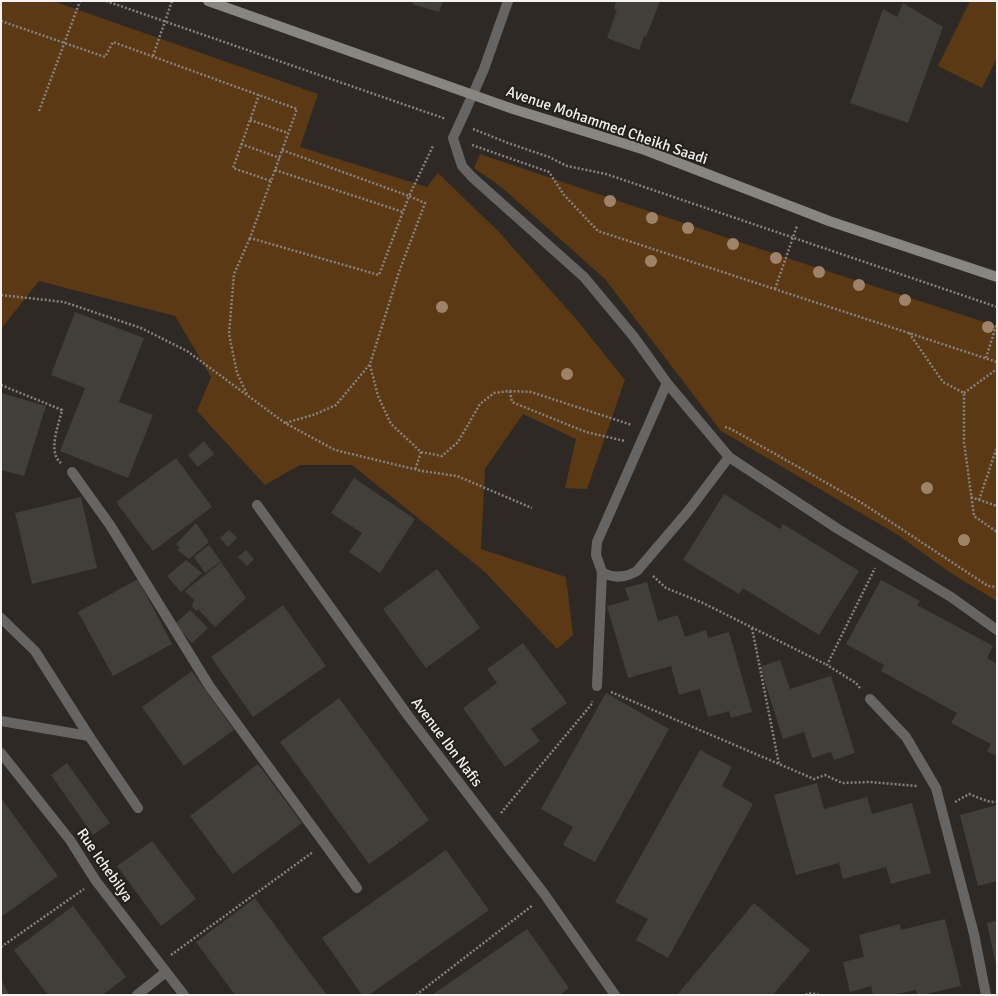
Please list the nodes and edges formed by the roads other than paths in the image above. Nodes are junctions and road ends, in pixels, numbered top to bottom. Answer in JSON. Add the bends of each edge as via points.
{"nodes":[{"id":1,"x":208,"y":1,"type":"edge"},
{"id":2,"x":508,"y":1,"type":"edge"},
{"id":3,"x":473,"y":94,"type":"junction"},
{"id":4,"x":997,"y":277,"type":"edge"},
{"id":5,"x":667,"y":383,"type":"junction"},
{"id":6,"x":729,"y":457,"type":"junction"},
{"id":7,"x":72,"y":472,"type":"road end"},
{"id":8,"x":257,"y":505,"type":"dead end"},
{"id":9,"x":602,"y":572,"type":"junction"},
{"id":10,"x":1,"y":618,"type":"edge"},
{"id":11,"x":997,"y":630,"type":"edge"},
{"id":12,"x":597,"y":686,"type":"road end"},
{"id":13,"x":870,"y":699,"type":"road end"},
{"id":14,"x":1,"y":721,"type":"edge"},
{"id":15,"x":88,"y":736,"type":"junction"},
{"id":16,"x":1,"y":753,"type":"edge"},
{"id":17,"x":138,"y":808,"type":"dead end"},
{"id":18,"x":357,"y":888,"type":"dead end"},
{"id":19,"x":166,"y":972,"type":"junction"},
{"id":20,"x":137,"y":995,"type":"edge"},
{"id":21,"x":184,"y":995,"type":"edge"},
{"id":22,"x":615,"y":995,"type":"edge"},
{"id":23,"x":986,"y":995,"type":"edge"}],
"edges":[{"from":1,"to":3,"type":"main road","name":"Avenue Mohammed Cheikh Saadi"},
{"from":2,"to":3,"type":"street"},
{"from":3,"to":4,"type":"main road","name":"Avenue Mohammed Cheikh Saadi","via":[[645,150],[829,222]]},
{"from":3,"to":5,"type":"street","via":[[453,138],[462,166],[584,277],[634,337]]},
{"from":5,"to":6,"type":"street"},
{"from":5,"to":9,"type":"street","via":[[597,542],[596,555]]},
{"from":6,"to":9,"type":"street","via":[[689,510],[637,571],[622,577],[611,577]]},
{"from":6,"to":11,"type":"street","via":[[951,597]]},
{"from":7,"to":18,"type":"street","via":[[110,525],[210,687]]},
{"from":8,"to":22,"type":"street","name":"Avenue Ibn Nafis","via":[[409,717],[545,895]]},
{"from":9,"to":12,"type":"street"},
{"from":10,"to":15,"type":"street","via":[[35,651]]},
{"from":13,"to":23,"type":"street","via":[[906,737],[936,788],[974,934]]},
{"from":14,"to":15,"type":"street"},
{"from":15,"to":17,"type":"street"},
{"from":16,"to":19,"type":"street","name":"Rue Ichebilya","via":[[70,840],[96,881]]},
{"from":19,"to":20,"type":"street"},
{"from":19,"to":21,"type":"street","name":"Rue Ichebilya"}]}
